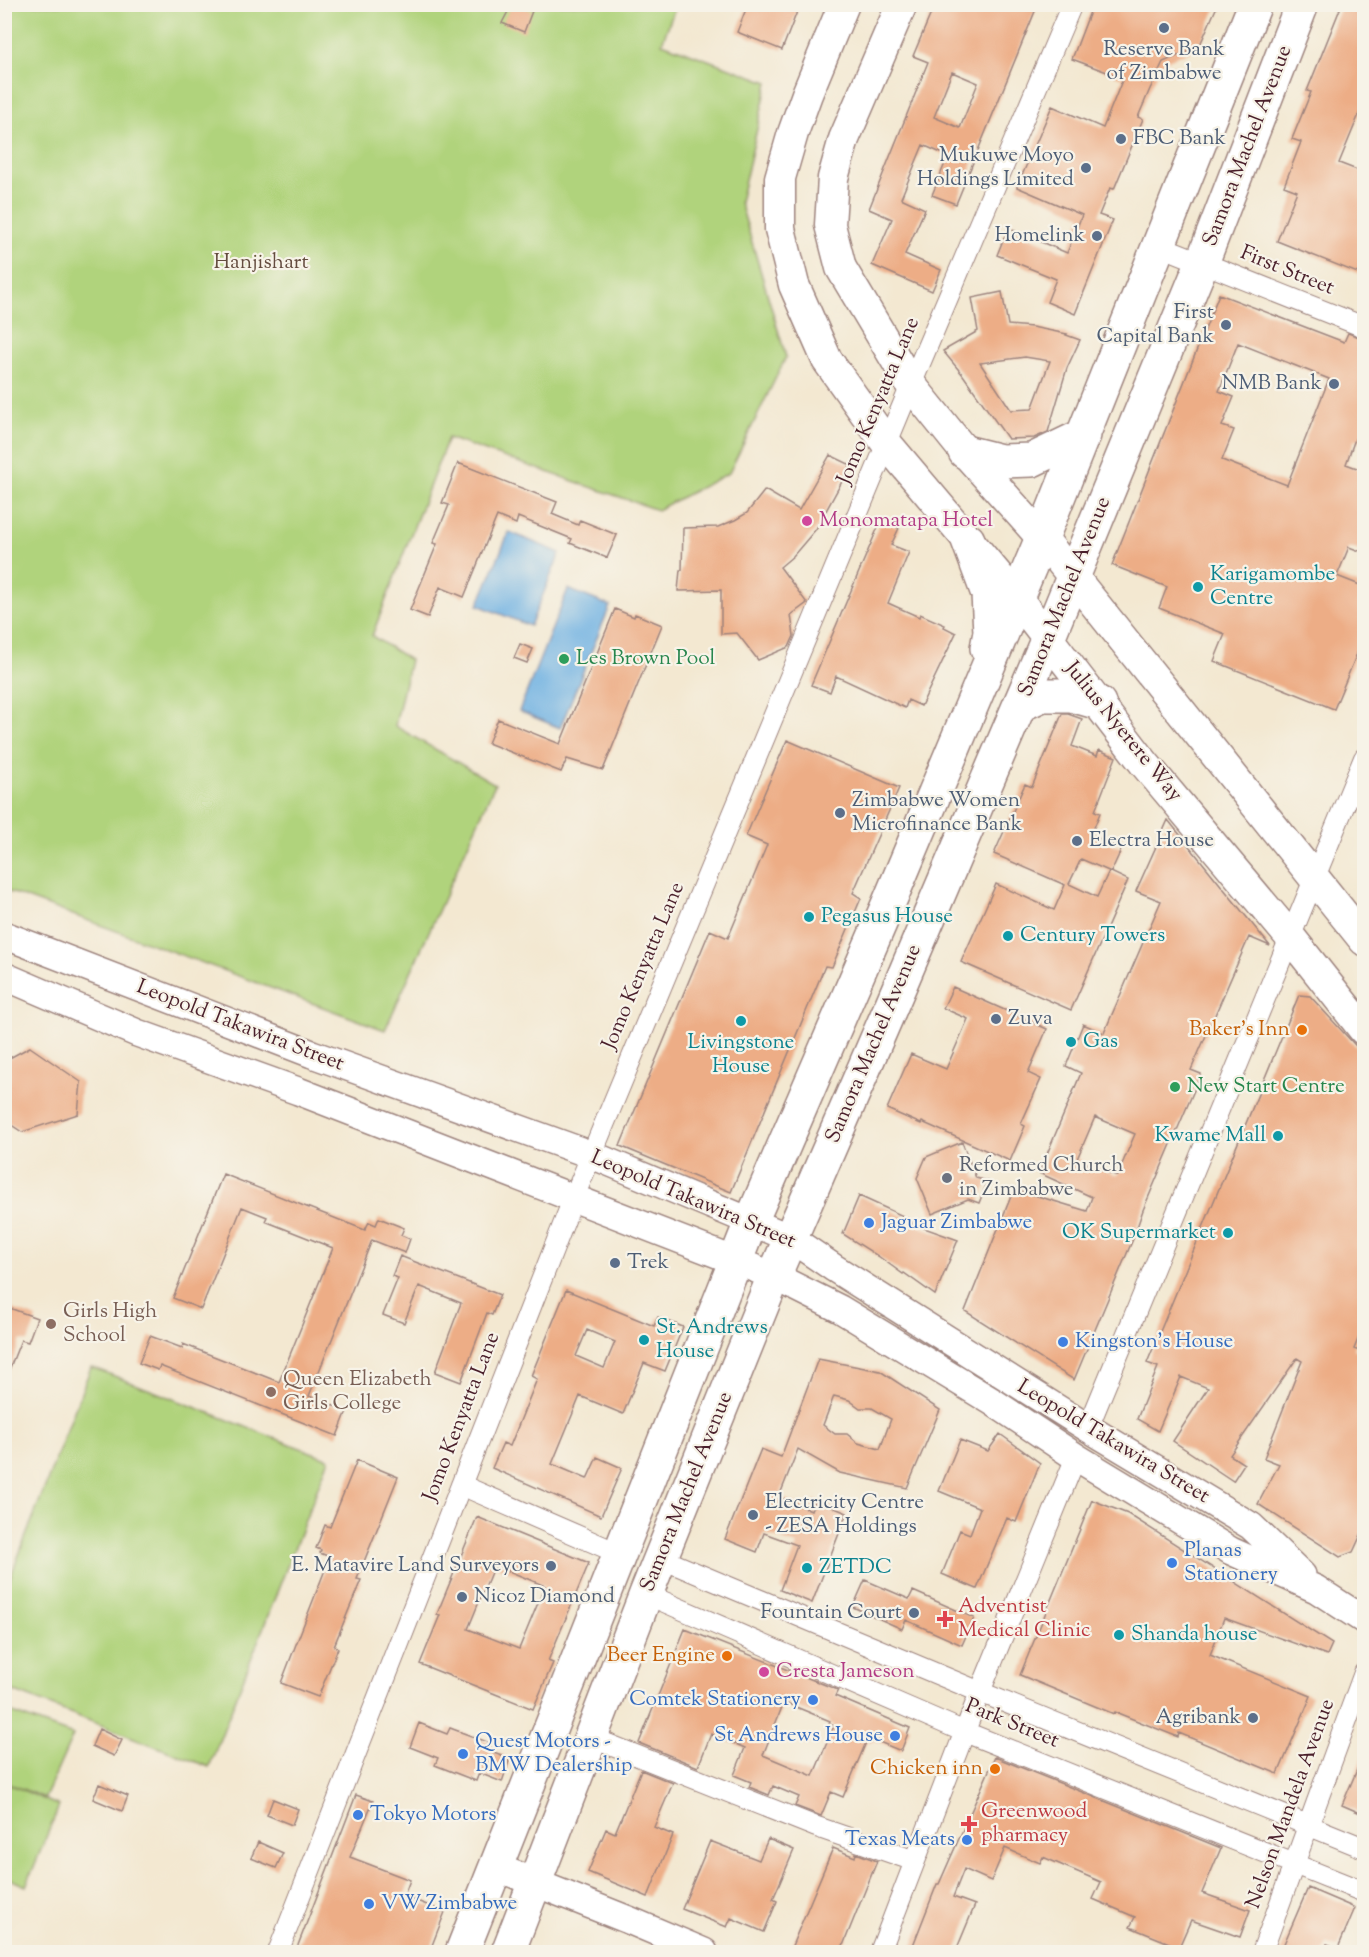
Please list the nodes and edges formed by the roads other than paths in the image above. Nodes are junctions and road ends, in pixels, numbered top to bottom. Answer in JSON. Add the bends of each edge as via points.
{"nodes":[{"id":1,"x":844,"y":4,"type":"edge"},
{"id":2,"x":902,"y":4,"type":"edge"},
{"id":3,"x":1072,"y":4,"type":"edge"},
{"id":4,"x":1255,"y":4,"type":"edge"},
{"id":5,"x":1302,"y":4,"type":"edge"},
{"id":6,"x":1158,"y":245,"type":"junction"},
{"id":7,"x":1202,"y":263,"type":"junction"},
{"id":8,"x":1365,"y":327,"type":"edge"},
{"id":9,"x":911,"y":385,"type":"junction"},
{"id":10,"x":1084,"y":435,"type":"junction"},
{"id":11,"x":887,"y":444,"type":"junction"},
{"id":12,"x":965,"y":452,"type":"junction"},
{"id":13,"x":1041,"y":538,"type":"junction"},
{"id":14,"x":968,"y":540,"type":"junction"},
{"id":15,"x":1072,"y":577,"type":"junction"},
{"id":16,"x":1016,"y":597,"type":"junction"},
{"id":17,"x":1048,"y":638,"type":"junction"},
{"id":18,"x":983,"y":676,"type":"junction"},
{"id":19,"x":1099,"y":703,"type":"junction"},
{"id":20,"x":1020,"y":705,"type":"junction"},
{"id":21,"x":1364,"y":758,"type":"edge"},
{"id":22,"x":1314,"y":877,"type":"junction"},
{"id":23,"x":4,"y":935,"type":"edge"},
{"id":24,"x":1291,"y":938,"type":"junction"},
{"id":25,"x":1365,"y":940,"type":"edge"},
{"id":26,"x":4,"y":975,"type":"edge"},
{"id":27,"x":1365,"y":1030,"type":"edge"},
{"id":28,"x":592,"y":1155,"type":"junction"},
{"id":29,"x":574,"y":1197,"type":"junction"},
{"id":30,"x":751,"y":1222,"type":"junction"},
{"id":31,"x":790,"y":1238,"type":"junction"},
{"id":32,"x":736,"y":1260,"type":"junction"},
{"id":33,"x":774,"y":1276,"type":"junction"},
{"id":34,"x":1088,"y":1428,"type":"junction"},
{"id":35,"x":1076,"y":1457,"type":"junction"},
{"id":36,"x":462,"y":1485,"type":"junction"},
{"id":37,"x":620,"y":1554,"type":"junction"},
{"id":38,"x":660,"y":1558,"type":"junction"},
{"id":39,"x":1316,"y":1589,"type":"junction"},
{"id":40,"x":646,"y":1594,"type":"junction"},
{"id":41,"x":1365,"y":1620,"type":"edge"},
{"id":42,"x":1365,"y":1673,"type":"edge"},
{"id":43,"x":980,"y":1692,"type":"junction"},
{"id":44,"x":965,"y":1732,"type":"junction"},
{"id":45,"x":590,"y":1737,"type":"junction"},
{"id":46,"x":1307,"y":1826,"type":"junction"},
{"id":47,"x":1365,"y":1848,"type":"edge"},
{"id":48,"x":915,"y":1862,"type":"junction"},
{"id":49,"x":1294,"y":1863,"type":"junction"},
{"id":50,"x":496,"y":1867,"type":"junction"},
{"id":51,"x":534,"y":1882,"type":"junction"},
{"id":52,"x":1365,"y":1892,"type":"edge"},
{"id":53,"x":278,"y":1953,"type":"edge"},
{"id":54,"x":462,"y":1953,"type":"edge"},
{"id":55,"x":508,"y":1953,"type":"edge"},
{"id":56,"x":704,"y":1953,"type":"edge"},
{"id":57,"x":880,"y":1953,"type":"edge"},
{"id":58,"x":1262,"y":1953,"type":"edge"}],
"edges":[{"from":1,"to":11,"type":"main road","name":"Julius Nyerere Way","via":[[793,133],[780,178],[780,230],[794,285],[827,360]]},
{"from":2,"to":9,"type":"main road","via":[[844,139],[834,178],[830,225],[842,268]]},
{"from":3,"to":9,"type":"street","name":"Jomo Kenyatta Lane"},
{"from":4,"to":6,"type":"highway","name":"Samora Machel Avenue"},
{"from":5,"to":7,"type":"highway","name":"Samora Machel Avenue"},
{"from":6,"to":7,"type":"street","name":"First Street"},
{"from":6,"to":10,"type":"highway","name":"Samora Machel Avenue"},
{"from":7,"to":8,"type":"street","name":"First Street"},
{"from":7,"to":15,"type":"highway","name":"Samora Machel Avenue"},
{"from":9,"to":11,"type":"street","name":"Jomo Kenyatta Lane"},
{"from":9,"to":12,"type":"main road"},
{"from":10,"to":12,"type":"highway","via":[[1032,460],[1001,461]]},
{"from":10,"to":13,"type":"highway","name":"Samora Machel Avenue"},
{"from":11,"to":14,"type":"main road","name":"Julius Nyerere Way"},
{"from":11,"to":28,"type":"street","name":"Jomo Kenyatta Lane"},
{"from":12,"to":13,"type":"main road"},
{"from":13,"to":15,"type":"main road"},
{"from":13,"to":16,"type":"highway","name":"Samora Machel Avenue"},
{"from":14,"to":16,"type":"main road","name":"Julius Nyerere Way"},
{"from":14,"to":18,"type":"highway","via":[[987,594],[990,632]]},
{"from":15,"to":17,"type":"highway","name":"Samora Machel Avenue"},
{"from":15,"to":22,"type":"main road"},
{"from":16,"to":17,"type":"main road","name":"Julius Nyerere Way"},
{"from":16,"to":18,"type":"highway","name":"Samora Machel Avenue"},
{"from":17,"to":19,"type":"main road","name":"Julius Nyerere Way"},
{"from":17,"to":20,"type":"highway","name":"Samora Machel Avenue"},
{"from":18,"to":30,"type":"highway","name":"Samora Machel Avenue"},
{"from":19,"to":20,"type":"highway","via":[[1071,695],[1042,694]]},
{"from":19,"to":24,"type":"main road","name":"Julius Nyerere Way","via":[[1144,763]]},
{"from":20,"to":31,"type":"highway","name":"Samora Machel Avenue"},
{"from":21,"to":22,"type":"street"},
{"from":22,"to":24,"type":"street"},
{"from":22,"to":25,"type":"main road"},
{"from":23,"to":28,"type":"main road","name":"Leopold Takawira Street","via":[[312,1054]]},
{"from":24,"to":27,"type":"main road","name":"Julius Nyerere Way"},
{"from":24,"to":34,"type":"street"},
{"from":26,"to":29,"type":"main road","name":"Leopold Takawira Street","via":[[137,1033]]},
{"from":28,"to":29,"type":"street","name":"Jomo Kenyatta Lane"},
{"from":28,"to":30,"type":"main road","name":"Leopold Takawira Street"},
{"from":29,"to":32,"type":"main road","name":"Leopold Takawira Street"},
{"from":29,"to":36,"type":"street","name":"Jomo Kenyatta Lane"},
{"from":30,"to":31,"type":"main road","name":"Leopold Takawira Street"},
{"from":30,"to":32,"type":"highway","name":"Samora Machel Avenue"},
{"from":31,"to":33,"type":"highway","name":"Samora Machel Avenue"},
{"from":31,"to":34,"type":"main road","name":"Leopold Takawira Street"},
{"from":32,"to":33,"type":"main road","name":"Leopold Takawira Street"},
{"from":32,"to":37,"type":"highway","name":"Samora Machel Avenue"},
{"from":33,"to":35,"type":"main road","name":"Leopold Takawira Street","via":[[840,1309]]},
{"from":33,"to":38,"type":"highway","name":"Samora Machel Avenue"},
{"from":34,"to":39,"type":"main road","name":"Leopold Takawira Street","via":[[1251,1526]]},
{"from":35,"to":39,"type":"main road","name":"Leopold Takawira Street","via":[[1231,1551]]},
{"from":35,"to":43,"type":"street"},
{"from":36,"to":37,"type":"street"},
{"from":36,"to":53,"type":"street","name":"Jomo Kenyatta Lane"},
{"from":37,"to":50,"type":"highway","name":"Samora Machel Avenue"},
{"from":38,"to":40,"type":"highway","name":"Samora Machel Avenue"},
{"from":38,"to":43,"type":"street","name":"Park Street"},
{"from":39,"to":41,"type":"main road","name":"Leopold Takawira Street"},
{"from":40,"to":44,"type":"street","name":"Park Street"},
{"from":40,"to":45,"type":"highway","name":"Samora Machel Avenue"},
{"from":42,"to":46,"type":"street","name":"Nelson Mandela Avenue"},
{"from":43,"to":44,"type":"street"},
{"from":43,"to":46,"type":"street","name":"Park Street"},
{"from":44,"to":48,"type":"street"},
{"from":44,"to":49,"type":"street","name":"Park Street"},
{"from":45,"to":48,"type":"street"},
{"from":45,"to":51,"type":"highway","name":"Samora Machel Avenue"},
{"from":46,"to":47,"type":"street","name":"Park Street"},
{"from":46,"to":49,"type":"street","name":"Nelson Mandela Avenue"},
{"from":48,"to":57,"type":"street"},
{"from":49,"to":52,"type":"street","name":"Park Street"},
{"from":49,"to":58,"type":"street","name":"Nelson Mandela Avenue"},
{"from":50,"to":51,"type":"main road"},
{"from":50,"to":54,"type":"highway","name":"Samora Machel Avenue"},
{"from":51,"to":55,"type":"highway","name":"Samora Machel Avenue"},
{"from":51,"to":56,"type":"main road"}]}
